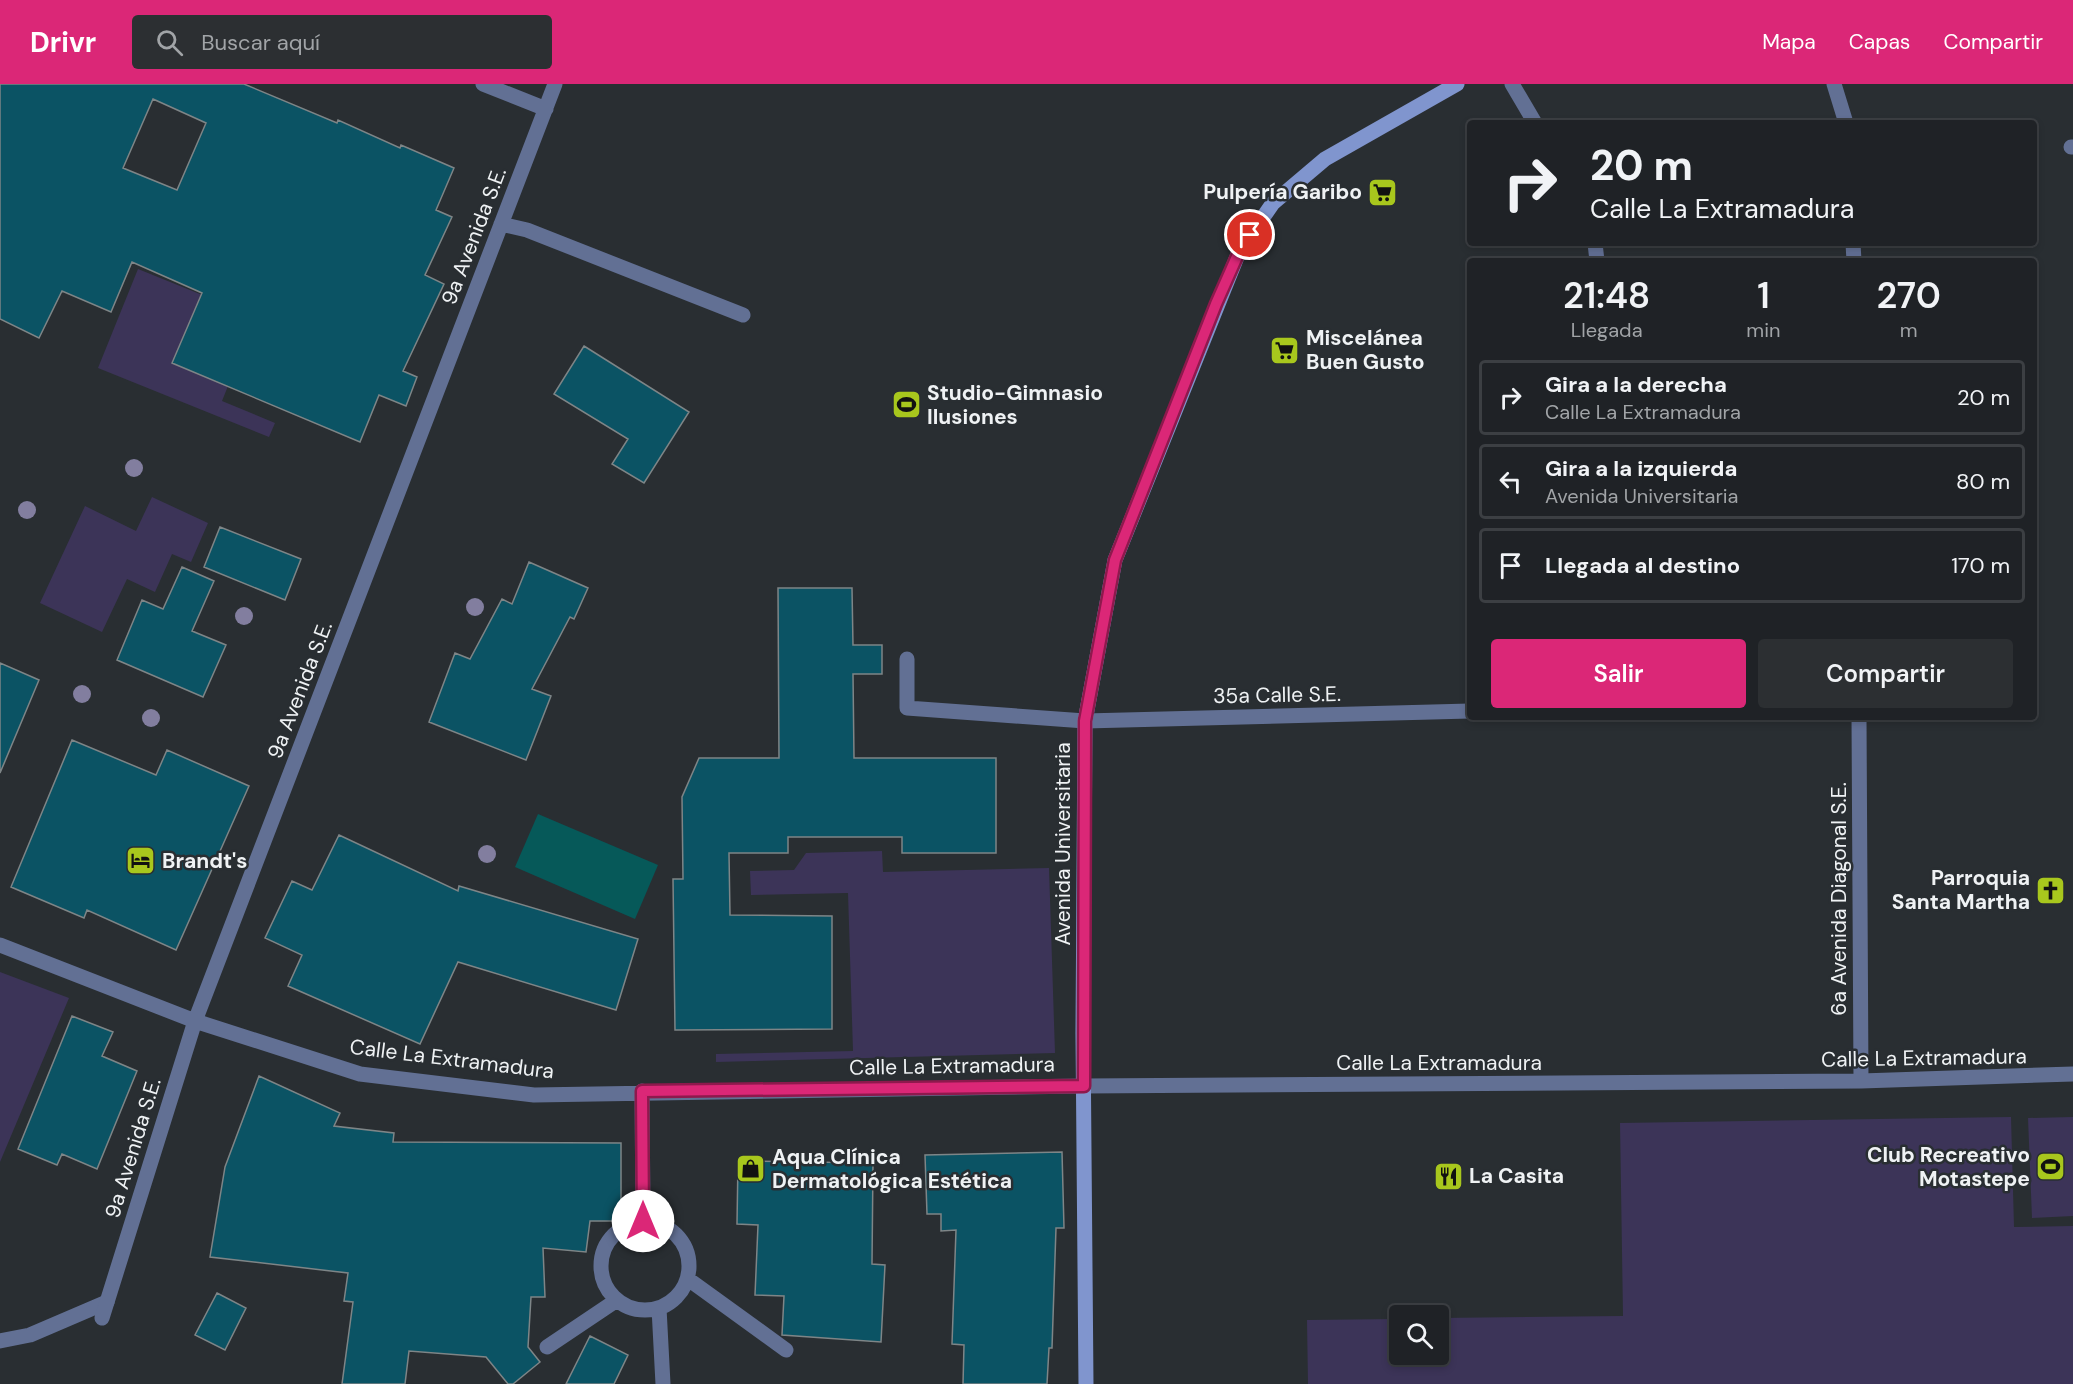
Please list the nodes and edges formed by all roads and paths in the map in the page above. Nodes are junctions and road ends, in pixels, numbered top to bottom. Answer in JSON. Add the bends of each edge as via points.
{"nodes":[{"id":1,"x":483,"y":84,"type":"edge"},
{"id":2,"x":555,"y":84,"type":"edge"},
{"id":3,"x":1457,"y":84,"type":"edge"},
{"id":4,"x":1512,"y":84,"type":"edge"},
{"id":5,"x":1834,"y":84,"type":"edge"},
{"id":6,"x":546,"y":109,"type":"junction"},
{"id":7,"x":1532,"y":120,"type":"edge"},
{"id":8,"x":1845,"y":120,"type":"edge"},
{"id":9,"x":501,"y":224,"type":"junction"},
{"id":10,"x":743,"y":315,"type":"dead end"},
{"id":11,"x":907,"y":659,"type":"dead end"},
{"id":12,"x":1467,"y":711,"type":"edge"},
{"id":13,"x":1859,"y":720,"type":"edge"},
{"id":14,"x":1085,"y":721,"type":"junction"},
{"id":15,"x":0,"y":945,"type":"edge"},
{"id":16,"x":195,"y":1021,"type":"junction"},
{"id":17,"x":2073,"y":1074,"type":"edge"},
{"id":18,"x":1861,"y":1081,"type":"junction"},
{"id":19,"x":1084,"y":1086,"type":"junction"},
{"id":20,"x":642,"y":1091,"type":"junction"},
{"id":21,"x":643,"y":1221,"type":"junction"},
{"id":22,"x":688,"y":1279,"type":"junction"},
{"id":23,"x":617,"y":1300,"type":"junction"},
{"id":24,"x":107,"y":1302,"type":"junction"},
{"id":25,"x":659,"y":1308,"type":"junction"},
{"id":26,"x":102,"y":1318,"type":"dead end"},
{"id":27,"x":0,"y":1341,"type":"edge"},
{"id":28,"x":547,"y":1347,"type":"dead end"},
{"id":29,"x":786,"y":1350,"type":"dead end"},
{"id":30,"x":663,"y":1384,"type":"edge"},
{"id":31,"x":1086,"y":1384,"type":"edge"}],
"edges":[{"from":1,"to":6,"type":"street"},
{"from":2,"to":6,"type":"street","name":"9a Avenida S.E."},
{"from":3,"to":14,"type":"street","name":"Avenida Universitaria","via":[[1325,159],[1273,203],[1239,252],[1115,560]]},
{"from":4,"to":7,"type":"street"},
{"from":5,"to":8,"type":"street"},
{"from":6,"to":9,"type":"street","name":"9a Avenida S.E."},
{"from":9,"to":10,"type":"street","via":[[527,230]]},
{"from":9,"to":16,"type":"street","name":"9a Avenida S.E."},
{"from":11,"to":14,"type":"street","name":"35a Calle S.E.","via":[[908,708]]},
{"from":12,"to":14,"type":"street","name":"35a Calle S.E."},
{"from":13,"to":18,"type":"street","name":"6a Avenida Diagonal S.E."},
{"from":14,"to":19,"type":"street","name":"Avenida Universitaria"},
{"from":15,"to":16,"type":"street","name":"Calle La Extramadura"},
{"from":16,"to":20,"type":"street","name":"Calle La Extramadura","via":[[360,1074],[534,1095]]},
{"from":16,"to":24,"type":"street","name":"9a Avenida S.E."},
{"from":17,"to":18,"type":"street","name":"Calle La Extramadura"},
{"from":18,"to":19,"type":"street","name":"Calle La Extramadura"},
{"from":19,"to":20,"type":"street","name":"Calle La Extramadura"},
{"from":19,"to":31,"type":"street","name":"Avenida Universitaria"},
{"from":20,"to":21,"type":"street"},
{"from":21,"to":22,"type":"street","via":[[670,1229],[680,1239],[690,1265]]},
{"from":21,"to":23,"type":"street","via":[[615,1233],[601,1259],[606,1289]]},
{"from":22,"to":25,"type":"street","via":[[672,1302]]},
{"from":22,"to":29,"type":"street"},
{"from":23,"to":25,"type":"street","via":[[645,1310]]},
{"from":23,"to":28,"type":"street"},
{"from":24,"to":26,"type":"street","name":"9a Avenida S.E."},
{"from":24,"to":27,"type":"street","via":[[30,1335]]},
{"from":25,"to":30,"type":"street"}]}
